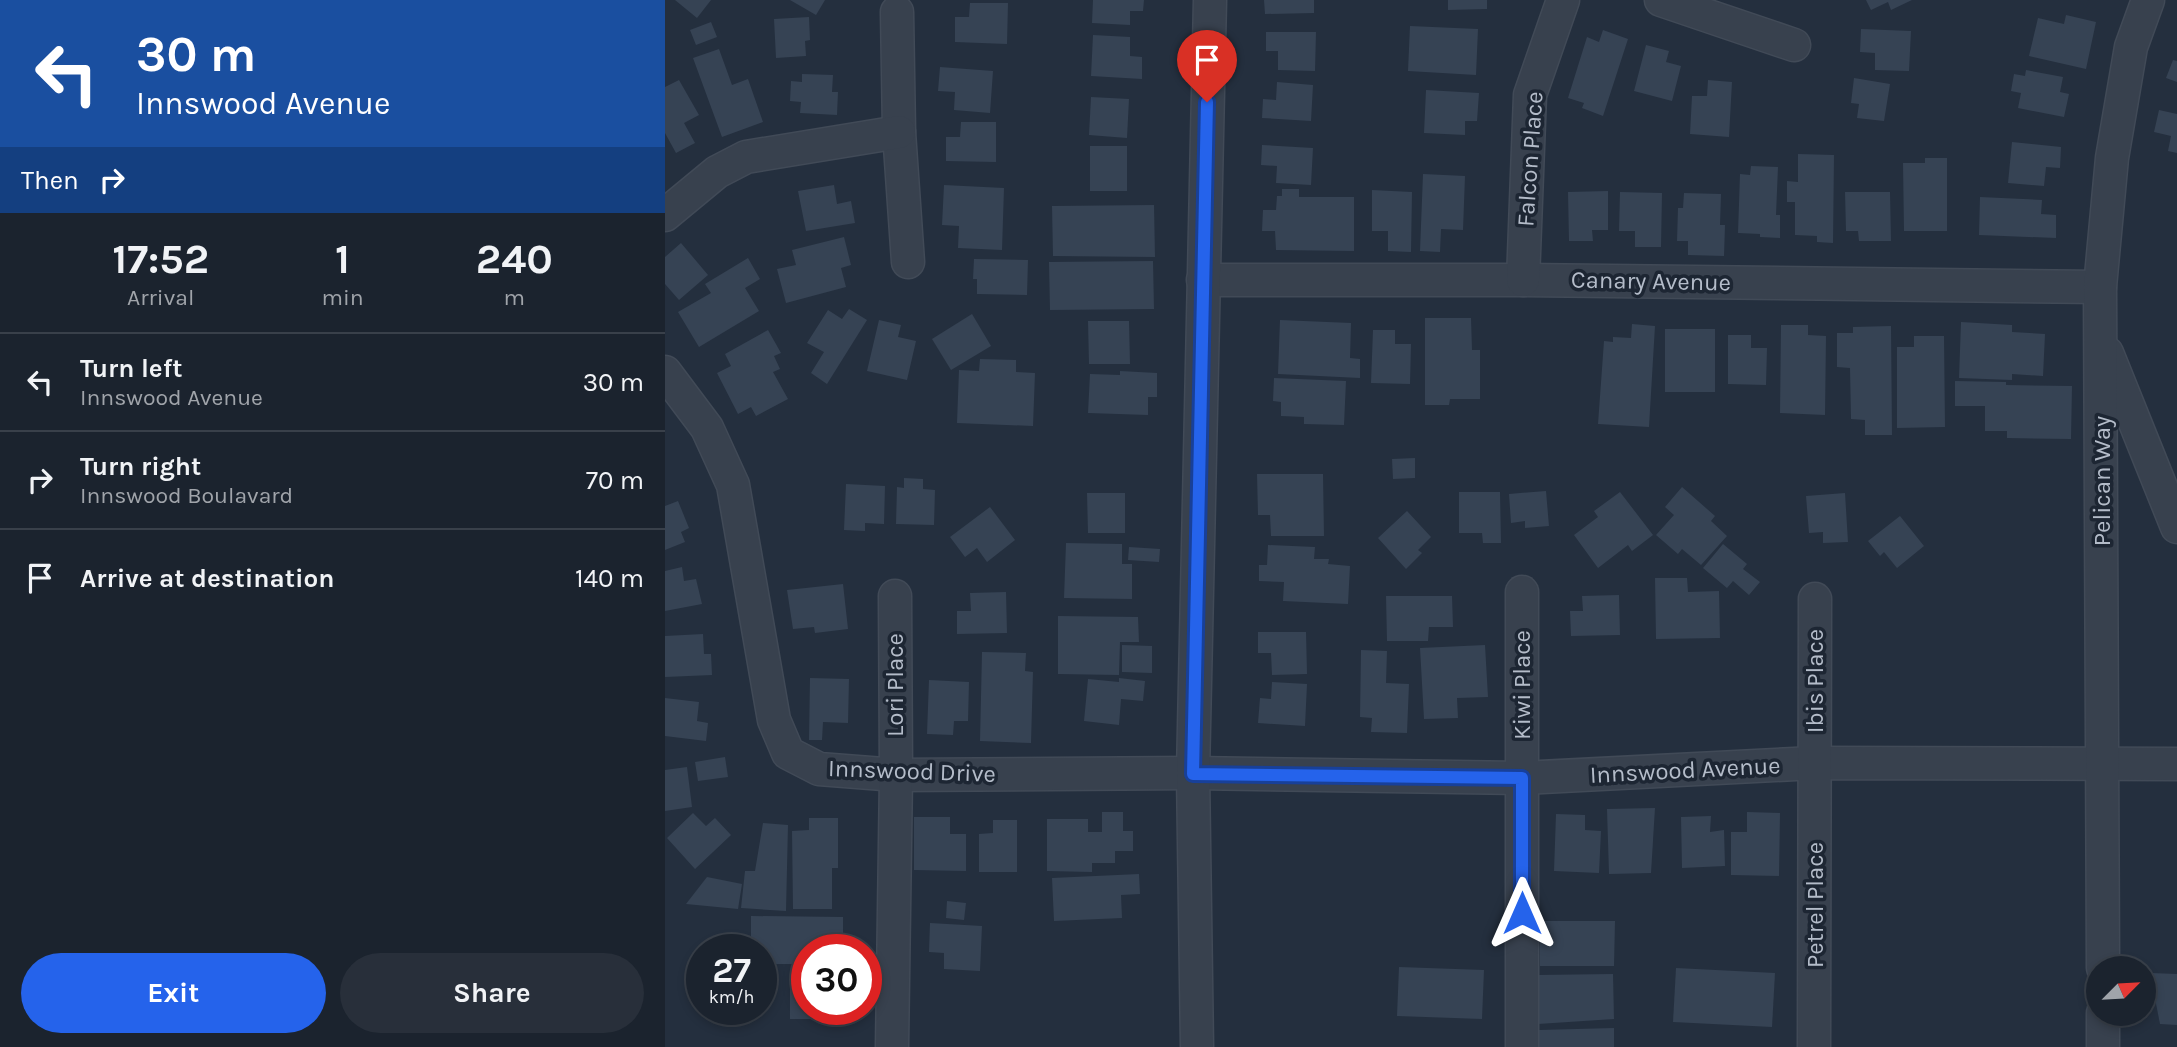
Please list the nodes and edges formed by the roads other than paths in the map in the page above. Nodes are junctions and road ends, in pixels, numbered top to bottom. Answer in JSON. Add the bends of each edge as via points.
{"nodes":[{"id":1,"x":1210,"y":0,"type":"edge"},
{"id":2,"x":1563,"y":0,"type":"edge"},
{"id":3,"x":1661,"y":0,"type":"edge"},
{"id":4,"x":2148,"y":0,"type":"edge"},
{"id":5,"x":897,"y":12,"type":"dead end"},
{"id":6,"x":1794,"y":45,"type":"dead end"},
{"id":7,"x":899,"y":132,"type":"junction"},
{"id":8,"x":665,"y":215,"type":"edge"},
{"id":9,"x":908,"y":262,"type":"dead end"},
{"id":10,"x":1203,"y":280,"type":"junction"},
{"id":11,"x":1523,"y":280,"type":"junction"},
{"id":12,"x":2100,"y":287,"type":"junction"},
{"id":13,"x":2101,"y":338,"type":"junction"},
{"id":14,"x":665,"y":372,"type":"edge"},
{"id":15,"x":2177,"y":527,"type":"edge"},
{"id":16,"x":1521,"y":592,"type":"dead end"},
{"id":17,"x":895,"y":596,"type":"dead end"},
{"id":18,"x":1815,"y":598,"type":"dead end"},
{"id":19,"x":1815,"y":763,"type":"junction"},
{"id":20,"x":2103,"y":763,"type":"junction"},
{"id":21,"x":2177,"y":764,"type":"edge"},
{"id":22,"x":1193,"y":774,"type":"junction"},
{"id":23,"x":896,"y":775,"type":"junction"},
{"id":24,"x":1522,"y":778,"type":"junction"},
{"id":25,"x":2103,"y":956,"type":"edge"},
{"id":26,"x":2103,"y":1026,"type":"edge"},
{"id":27,"x":892,"y":1047,"type":"edge"},
{"id":28,"x":1197,"y":1047,"type":"edge"},
{"id":29,"x":1522,"y":1047,"type":"edge"},
{"id":30,"x":1814,"y":1047,"type":"edge"},
{"id":31,"x":2103,"y":1047,"type":"edge"}],
"edges":[{"from":1,"to":10,"type":"street"},
{"from":2,"to":11,"type":"street","name":"Falcon Place","via":[[1530,95]]},
{"from":3,"to":6,"type":"street"},
{"from":4,"to":12,"type":"street","name":"Pelican Way","via":[[2131,47],[2112,158]]},
{"from":5,"to":7,"type":"street"},
{"from":7,"to":8,"type":"street","via":[[746,157],[717,172]]},
{"from":7,"to":9,"type":"street"},
{"from":10,"to":11,"type":"street","name":"Canary Avenue"},
{"from":10,"to":22,"type":"street"},
{"from":11,"to":12,"type":"street","name":"Canary Avenue"},
{"from":12,"to":13,"type":"street","name":"Pelican Way"},
{"from":13,"to":15,"type":"street"},
{"from":13,"to":20,"type":"street","name":"Pelican Way"},
{"from":14,"to":23,"type":"street","name":"Innswood Drive","via":[[707,428],[733,485],[774,720],[788,753],[819,769]]},
{"from":16,"to":24,"type":"street","name":"Kiwi Place"},
{"from":17,"to":23,"type":"street","name":"Lori Place"},
{"from":18,"to":19,"type":"street","name":"Ibis Place"},
{"from":19,"to":20,"type":"street","name":"Innswood Avenue"},
{"from":19,"to":24,"type":"street","name":"Innswood Avenue"},
{"from":19,"to":30,"type":"street","name":"Petrel Place"},
{"from":20,"to":21,"type":"street","name":"Innswood Avenue"},
{"from":20,"to":25,"type":"street","name":"Pelican Way"},
{"from":22,"to":23,"type":"street","name":"Innswood Drive"},
{"from":22,"to":24,"type":"street","name":"Innswood Avenue"},
{"from":22,"to":28,"type":"street"},
{"from":23,"to":27,"type":"street","name":"Lori Place"},
{"from":24,"to":29,"type":"street","name":"Kiwi Place"},
{"from":26,"to":31,"type":"street"}]}
